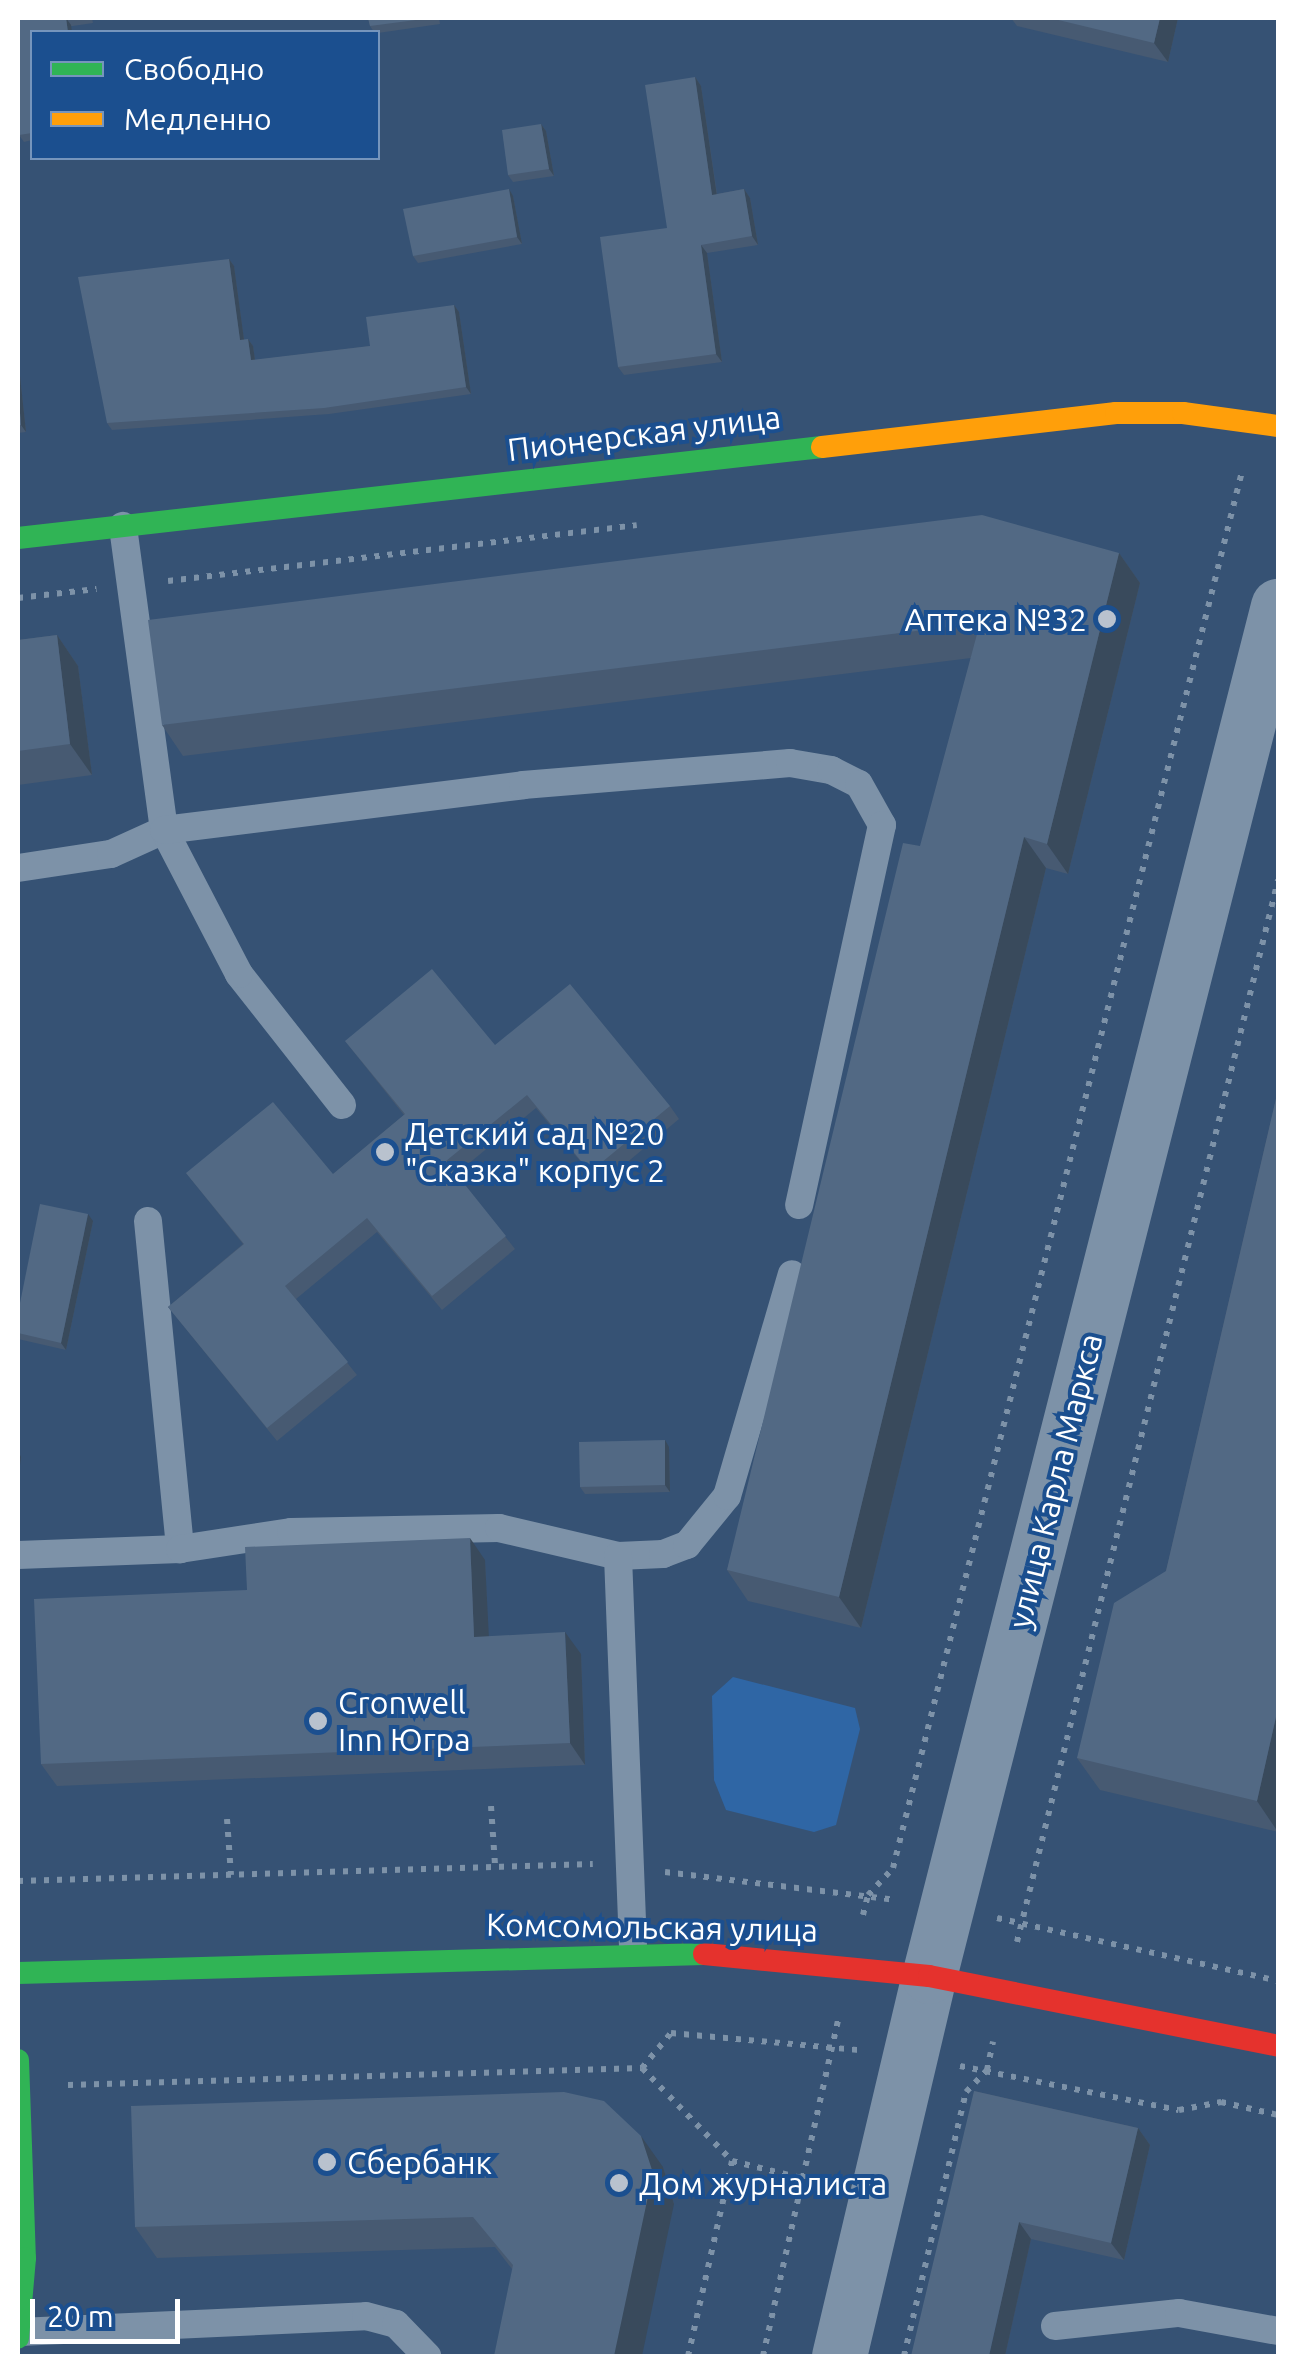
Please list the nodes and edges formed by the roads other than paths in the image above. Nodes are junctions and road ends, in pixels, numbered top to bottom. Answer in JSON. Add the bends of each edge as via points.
{"nodes":[{"id":1,"x":1278,"y":426,"type":"edge"},
{"id":2,"x":123,"y":526,"type":"junction"},
{"id":3,"x":18,"y":538,"type":"edge"},
{"id":4,"x":1278,"y":606,"type":"edge"},
{"id":5,"x":164,"y":830,"type":"junction"},
{"id":6,"x":18,"y":868,"type":"edge"},
{"id":7,"x":342,"y":1105,"type":"dead end"},
{"id":8,"x":799,"y":1205,"type":"dead end"},
{"id":9,"x":148,"y":1221,"type":"dead end"},
{"id":10,"x":792,"y":1274,"type":"dead end"},
{"id":11,"x":180,"y":1549,"type":"junction"},
{"id":12,"x":18,"y":1556,"type":"edge"},
{"id":13,"x":618,"y":1556,"type":"junction"},
{"id":14,"x":634,"y":1952,"type":"junction"},
{"id":15,"x":18,"y":1973,"type":"edge"},
{"id":16,"x":929,"y":1976,"type":"junction"},
{"id":17,"x":1278,"y":2046,"type":"edge"},
{"id":18,"x":18,"y":2060,"type":"edge"},
{"id":19,"x":18,"y":2079,"type":"edge"},
{"id":20,"x":1055,"y":2326,"type":"dead end"},
{"id":21,"x":1278,"y":2332,"type":"edge"},
{"id":22,"x":18,"y":2335,"type":"edge"},
{"id":23,"x":426,"y":2356,"type":"edge"},
{"id":24,"x":839,"y":2356,"type":"edge"}],
"edges":[{"from":1,"to":2,"type":"street","name":"Пионерская улица","via":[[1183,413],[1061,418]]},
{"from":2,"to":3,"type":"street","name":"Пионерская улица"},
{"from":2,"to":5,"type":"lane"},
{"from":4,"to":16,"type":"street","name":"улица Карла Маркса"},
{"from":5,"to":6,"type":"lane","via":[[111,854]]},
{"from":5,"to":7,"type":"lane","via":[[239,974]]},
{"from":5,"to":8,"type":"lane","via":[[523,784],[790,763],[832,770],[858,784],[882,824],[878,858]]},
{"from":9,"to":11,"type":"lane"},
{"from":10,"to":13,"type":"lane","via":[[727,1496],[687,1545]]},
{"from":11,"to":12,"type":"lane"},
{"from":11,"to":13,"type":"lane","via":[[291,1532],[499,1528]]},
{"from":13,"to":14,"type":"lane"},
{"from":14,"to":15,"type":"street","name":"Комсомольская улица"},
{"from":14,"to":16,"type":"street","name":"Комсомольская улица","via":[[756,1955]]},
{"from":16,"to":17,"type":"street","name":"Комсомольская улица"},
{"from":16,"to":24,"type":"street","name":"улица Карла Маркса"},
{"from":18,"to":19,"type":"street"},
{"from":19,"to":22,"type":"street","via":[[25,2258]]},
{"from":20,"to":21,"type":"lane","via":[[1179,2314]]},
{"from":22,"to":23,"type":"lane","via":[[366,2316],[396,2324]]}]}
